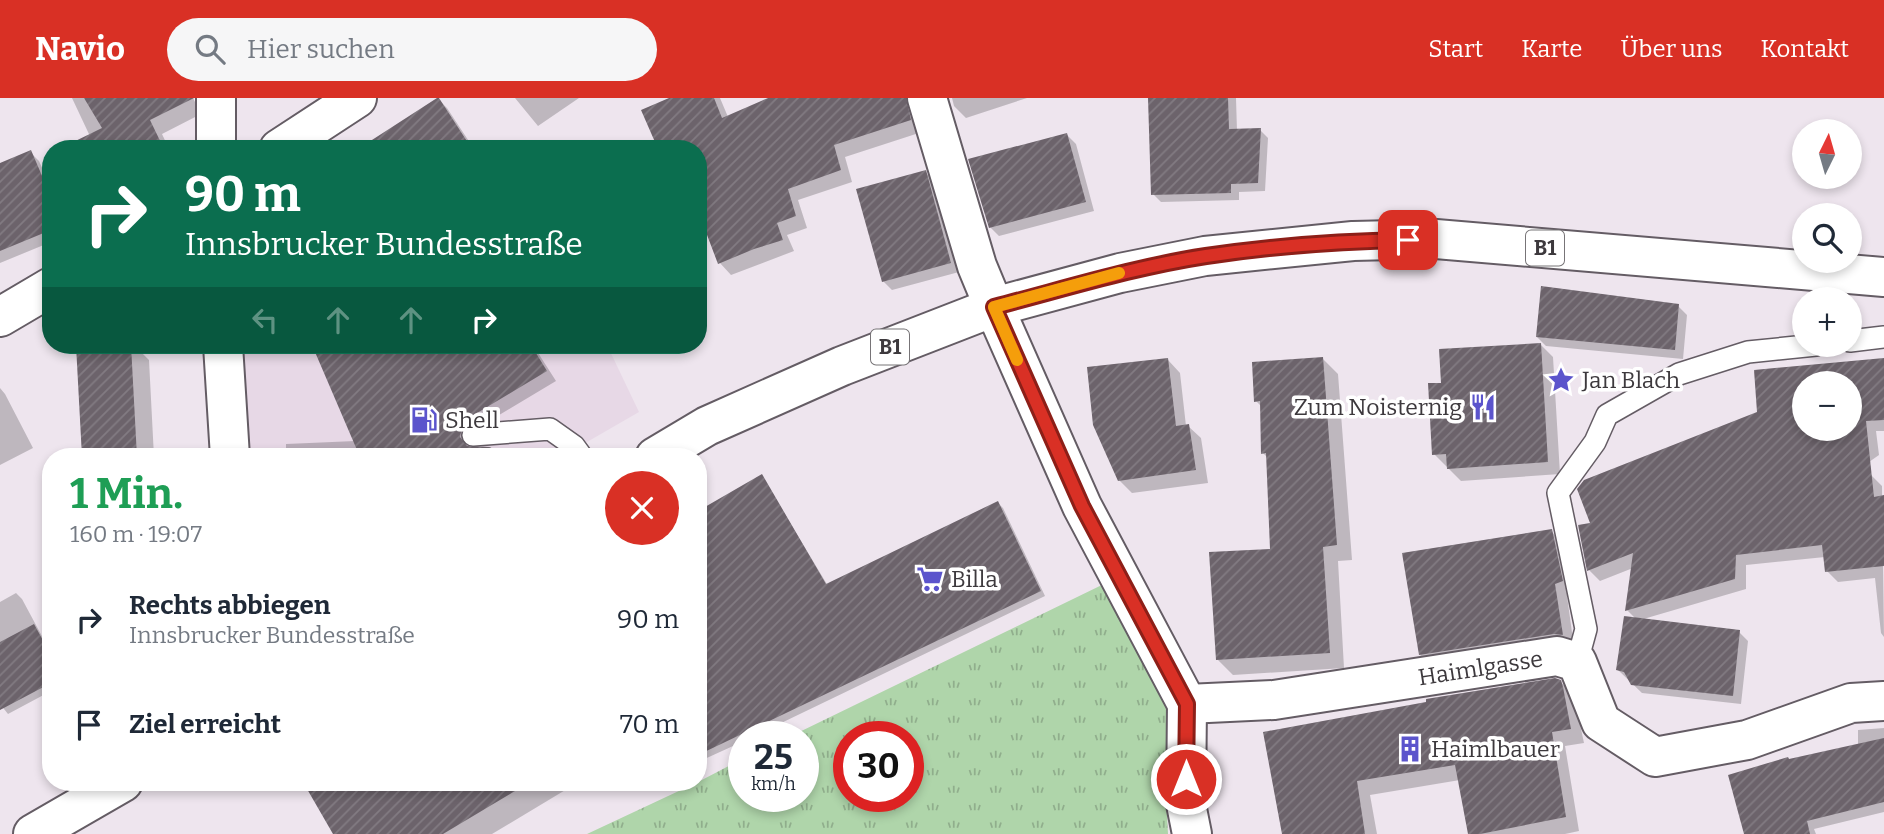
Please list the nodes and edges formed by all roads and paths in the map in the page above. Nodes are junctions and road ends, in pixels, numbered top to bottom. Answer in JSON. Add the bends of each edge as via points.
{"nodes":[{"id":1,"x":216,"y":98,"type":"edge"},
{"id":2,"x":357,"y":98,"type":"edge"},
{"id":3,"x":927,"y":98,"type":"edge"},
{"id":4,"x":216,"y":140,"type":"edge"},
{"id":5,"x":293,"y":140,"type":"edge"},
{"id":6,"x":1884,"y":277,"type":"edge"},
{"id":7,"x":42,"y":292,"type":"edge"},
{"id":8,"x":994,"y":307,"type":"junction"},
{"id":9,"x":0,"y":317,"type":"edge"},
{"id":10,"x":1884,"y":337,"type":"edge"},
{"id":11,"x":1862,"y":340,"type":"edge"},
{"id":12,"x":1792,"y":347,"type":"edge"},
{"id":13,"x":224,"y":354,"type":"edge"},
{"id":14,"x":473,"y":435,"type":"dead end"},
{"id":15,"x":229,"y":448,"type":"edge"},
{"id":16,"x":576,"y":448,"type":"edge"},
{"id":17,"x":670,"y":448,"type":"edge"},
{"id":18,"x":1577,"y":662,"type":"junction"},
{"id":19,"x":1884,"y":701,"type":"edge"},
{"id":20,"x":1187,"y":704,"type":"junction"},
{"id":21,"x":107,"y":791,"type":"edge"},
{"id":22,"x":33,"y":834,"type":"edge"},
{"id":23,"x":1192,"y":834,"type":"edge"}],
"edges":[{"from":1,"to":4,"type":"street"},
{"from":2,"to":5,"type":"street"},
{"from":3,"to":8,"type":"street","via":[[977,266]]},
{"from":6,"to":8,"type":"street","number":"B1","via":[[1436,239],[1353,241],[1205,256]]},
{"from":7,"to":9,"type":"street"},
{"from":8,"to":17,"type":"street","number":"B1","via":[[842,366],[708,426]]},
{"from":8,"to":20,"type":"street","via":[[1082,506]]},
{"from":10,"to":11,"type":"lane"},
{"from":12,"to":18,"type":"lane","via":[[1748,352],[1679,374],[1606,415],[1595,442],[1558,494],[1586,629]]},
{"from":13,"to":15,"type":"street"},
{"from":14,"to":16,"type":"lane","via":[[550,429]]},
{"from":18,"to":19,"type":"street","name":"Haimlgasse","via":[[1601,722],[1655,757],[1747,740],[1851,703]]},
{"from":18,"to":20,"type":"street","name":"Haimlgasse","via":[[1557,656],[1273,699]]},
{"from":20,"to":23,"type":"street","via":[[1186,804]]},
{"from":21,"to":22,"type":"street"}]}
